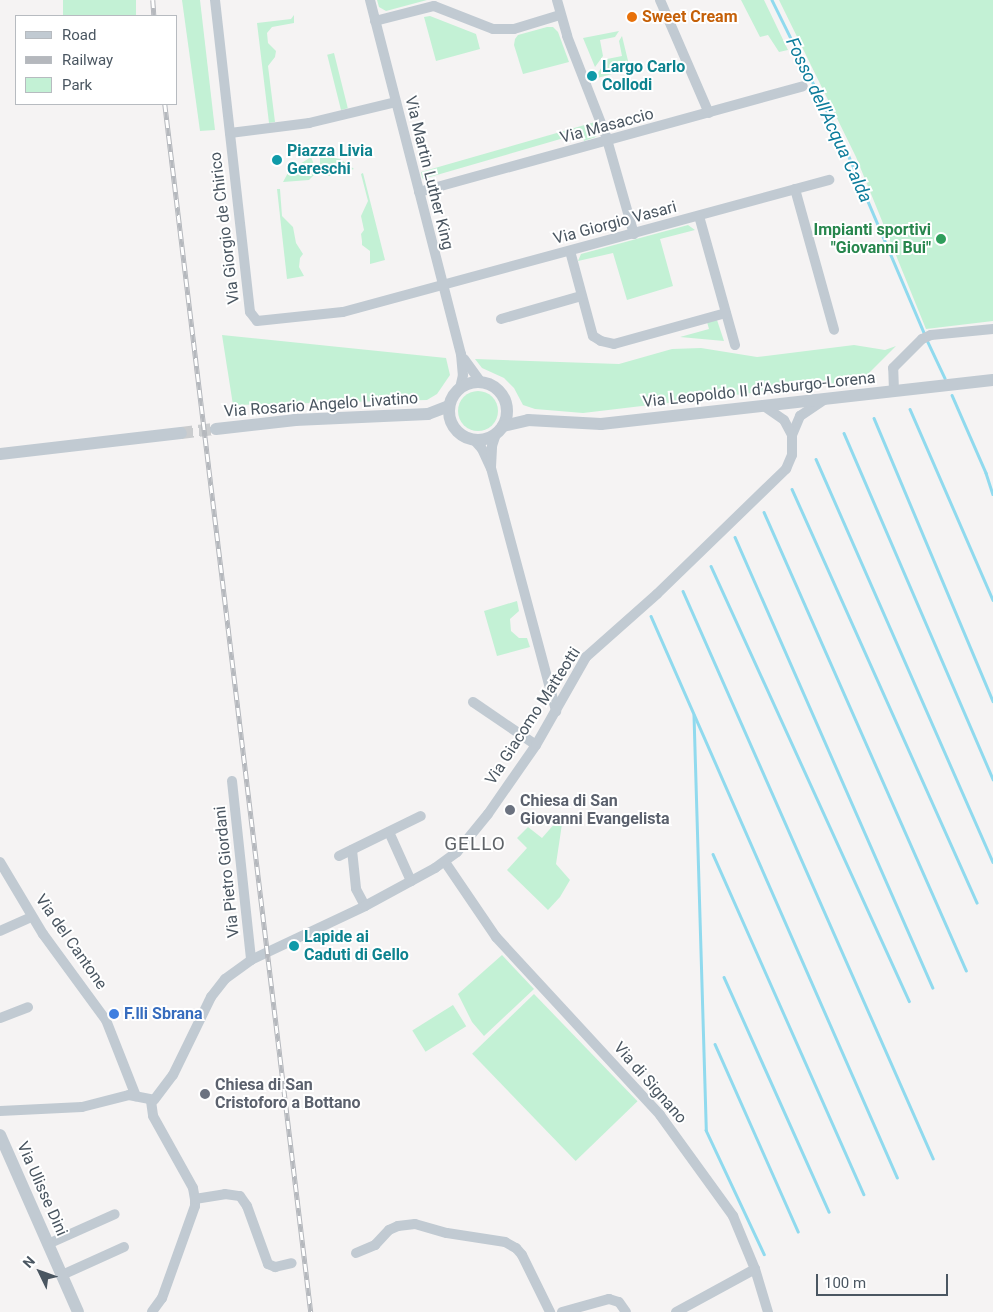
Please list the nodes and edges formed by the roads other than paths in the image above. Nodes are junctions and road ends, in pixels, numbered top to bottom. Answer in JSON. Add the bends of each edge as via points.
{"nodes":[{"id":1,"x":214,"y":0,"type":"edge"},
{"id":2,"x":370,"y":0,"type":"edge"},
{"id":3,"x":557,"y":0,"type":"edge"},
{"id":4,"x":660,"y":0,"type":"edge"},
{"id":5,"x":560,"y":15,"type":"junction"},
{"id":6,"x":375,"y":21,"type":"junction"},
{"id":7,"x":803,"y":86,"type":"dead end"},
{"id":8,"x":396,"y":102,"type":"junction"},
{"id":9,"x":709,"y":113,"type":"junction"},
{"id":10,"x":230,"y":133,"type":"junction"},
{"id":11,"x":608,"y":141,"type":"junction"},
{"id":12,"x":829,"y":180,"type":"dead end"},
{"id":13,"x":795,"y":189,"type":"junction"},
{"id":14,"x":419,"y":192,"type":"junction"},
{"id":15,"x":699,"y":216,"type":"junction"},
{"id":16,"x":634,"y":234,"type":"junction"},
{"id":17,"x":570,"y":251,"type":"junction"},
{"id":18,"x":443,"y":286,"type":"junction"},
{"id":19,"x":582,"y":296,"type":"junction"},
{"id":20,"x":726,"y":313,"type":"junction"},
{"id":21,"x":501,"y":319,"type":"dead end"},
{"id":22,"x":834,"y":330,"type":"dead end"},
{"id":23,"x":993,"y":330,"type":"edge"},
{"id":24,"x":735,"y":345,"type":"dead end"},
{"id":25,"x":461,"y":354,"type":"junction"},
{"id":26,"x":993,"y":380,"type":"edge"},
{"id":27,"x":481,"y":382,"type":"junction"},
{"id":28,"x":460,"y":388,"type":"junction"},
{"id":29,"x":894,"y":391,"type":"junction"},
{"id":30,"x":825,"y":399,"type":"junction"},
{"id":31,"x":506,"y":405,"type":"junction"},
{"id":32,"x":449,"y":406,"type":"junction"},
{"id":33,"x":764,"y":406,"type":"junction"},
{"id":34,"x":428,"y":414,"type":"junction"},
{"id":35,"x":528,"y":420,"type":"junction"},
{"id":36,"x":451,"y":423,"type":"junction"},
{"id":37,"x":216,"y":429,"type":"tunnel mouth"},
{"id":38,"x":500,"y":430,"type":"junction"},
{"id":39,"x":181,"y":433,"type":"tunnel mouth"},
{"id":40,"x":792,"y":435,"type":"junction"},
{"id":41,"x":474,"y":440,"type":"junction"},
{"id":42,"x":0,"y":454,"type":"edge"},
{"id":43,"x":491,"y":468,"type":"junction"},
{"id":44,"x":474,"y":702,"type":"dead end"},
{"id":45,"x":556,"y":711,"type":"junction"},
{"id":46,"x":536,"y":745,"type":"junction"},
{"id":47,"x":232,"y":780,"type":"dead end"},
{"id":48,"x":421,"y":816,"type":"dead end"},
{"id":49,"x":389,"y":832,"type":"junction"},
{"id":50,"x":352,"y":850,"type":"junction"},
{"id":51,"x":339,"y":856,"type":"dead end"},
{"id":52,"x":0,"y":862,"type":"edge"},
{"id":53,"x":445,"y":862,"type":"junction"},
{"id":54,"x":411,"y":881,"type":"junction"},
{"id":55,"x":365,"y":906,"type":"junction"},
{"id":56,"x":32,"y":916,"type":"junction"},
{"id":57,"x":0,"y":931,"type":"edge"},
{"id":58,"x":251,"y":960,"type":"junction"},
{"id":59,"x":28,"y":1007,"type":"dead end"},
{"id":60,"x":0,"y":1018,"type":"edge"},
{"id":61,"x":136,"y":1096,"type":"junction"},
{"id":62,"x":151,"y":1101,"type":"junction"},
{"id":63,"x":0,"y":1111,"type":"edge"},
{"id":64,"x":0,"y":1135,"type":"edge"},
{"id":65,"x":195,"y":1199,"type":"junction"},
{"id":66,"x":115,"y":1214,"type":"dead end"},
{"id":67,"x":48,"y":1244,"type":"junction"},
{"id":68,"x":124,"y":1247,"type":"dead end"},
{"id":69,"x":356,"y":1253,"type":"dead end"},
{"id":70,"x":292,"y":1264,"type":"dead end"},
{"id":71,"x":755,"y":1269,"type":"junction"},
{"id":72,"x":62,"y":1275,"type":"junction"},
{"id":73,"x":78,"y":1312,"type":"edge"},
{"id":74,"x":152,"y":1312,"type":"edge"},
{"id":75,"x":550,"y":1312,"type":"edge"},
{"id":76,"x":562,"y":1312,"type":"edge"},
{"id":77,"x":626,"y":1312,"type":"edge"},
{"id":78,"x":676,"y":1312,"type":"edge"},
{"id":79,"x":768,"y":1312,"type":"edge"}],
"edges":[{"from":1,"to":10,"type":"street","name":"Via Giorgio de Chirico"},
{"from":2,"to":6,"type":"street","name":"Via Martin Luther King"},
{"from":3,"to":5,"type":"street"},
{"from":4,"to":9,"type":"street"},
{"from":5,"to":6,"type":"street","via":[[514,29],[493,30],[434,6]]},
{"from":5,"to":11,"type":"street"},
{"from":6,"to":8,"type":"street","name":"Via Martin Luther King"},
{"from":7,"to":9,"type":"street","name":"Via Masaccio"},
{"from":8,"to":10,"type":"street","via":[[309,124]]},
{"from":8,"to":14,"type":"street","name":"Via Martin Luther King"},
{"from":9,"to":11,"type":"street","name":"Via Masaccio"},
{"from":10,"to":18,"type":"street","name":"Via Giorgio de Chirico","via":[[250,312],[254,319],[261,321],[343,312]]},
{"from":11,"to":14,"type":"street","name":"Via Masaccio"},
{"from":11,"to":16,"type":"street"},
{"from":12,"to":13,"type":"street","name":"Via Giorgio Vasari"},
{"from":13,"to":15,"type":"street","name":"Via Giorgio Vasari"},
{"from":13,"to":22,"type":"street"},
{"from":14,"to":18,"type":"street","name":"Via Martin Luther King"},
{"from":15,"to":16,"type":"street","name":"Via Giorgio Vasari"},
{"from":15,"to":20,"type":"street"},
{"from":16,"to":17,"type":"street","name":"Via Giorgio Vasari"},
{"from":17,"to":18,"type":"street","name":"Via Giorgio Vasari"},
{"from":17,"to":19,"type":"street"},
{"from":18,"to":25,"type":"street","name":"Via Martin Luther King"},
{"from":19,"to":20,"type":"street","via":[[592,336],[614,344]]},
{"from":19,"to":21,"type":"street"},
{"from":20,"to":24,"type":"street"},
{"from":23,"to":29,"type":"street","via":[[925,338],[893,368]]},
{"from":25,"to":27,"type":"street"},
{"from":25,"to":28,"type":"street","via":[[463,375]]},
{"from":26,"to":29,"type":"street","name":"Via Leopoldo II d'Asburgo-Lorena"},
{"from":27,"to":28,"type":"street"},
{"from":27,"to":31,"type":"street","via":[[497,390]]},
{"from":28,"to":32,"type":"street"},
{"from":29,"to":30,"type":"street","name":"Via Leopoldo II d'Asburgo-Lorena"},
{"from":30,"to":33,"type":"street","name":"Via Leopoldo II d'Asburgo-Lorena"},
{"from":30,"to":40,"type":"street","name":"Via Giacomo Matteotti","via":[[800,416]]},
{"from":31,"to":35,"type":"street"},
{"from":31,"to":38,"type":"street","via":[[506,419]]},
{"from":32,"to":34,"type":"street","name":"Via Rosario Angelo Livatino"},
{"from":32,"to":36,"type":"street"},
{"from":33,"to":35,"type":"street","name":"Via Leopoldo II d'Asburgo-Lorena","via":[[601,424]]},
{"from":33,"to":40,"type":"street","via":[[784,420]]},
{"from":34,"to":36,"type":"street","name":"Via Rosario Angelo Livatino"},
{"from":34,"to":37,"type":"street","name":"Via Rosario Angelo Livatino","via":[[295,420]]},
{"from":35,"to":38,"type":"street","name":"Via Leopoldo II d'Asburgo-Lorena"},
{"from":36,"to":41,"type":"street","via":[[460,435]]},
{"from":38,"to":41,"type":"street","via":[[486,439]]},
{"from":38,"to":43,"type":"street","via":[[492,446]]},
{"from":39,"to":42,"type":"street"},
{"from":40,"to":45,"type":"street","name":"Via Giacomo Matteotti","via":[[794,448],[786,469],[586,657]]},
{"from":41,"to":43,"type":"street"},
{"from":43,"to":45,"type":"street"},
{"from":44,"to":46,"type":"street"},
{"from":45,"to":46,"type":"street","name":"Via Giacomo Matteotti"},
{"from":46,"to":53,"type":"street","name":"Via Giacomo Matteotti","via":[[483,820]]},
{"from":47,"to":58,"type":"street","name":"Via Pietro Giordani"},
{"from":48,"to":49,"type":"street"},
{"from":49,"to":50,"type":"street"},
{"from":49,"to":54,"type":"street"},
{"from":50,"to":51,"type":"street"},
{"from":50,"to":55,"type":"street","via":[[356,889]]},
{"from":52,"to":56,"type":"street","name":"Via del Cantone"},
{"from":53,"to":54,"type":"street","name":"Via Giacomo Matteotti"},
{"from":53,"to":71,"type":"street","name":"Via di Signano","via":[[496,937],[642,1095],[679,1140],[733,1216]]},
{"from":54,"to":55,"type":"street","name":"Via Giacomo Matteotti"},
{"from":55,"to":58,"type":"street","name":"Via Giacomo Matteotti"},
{"from":56,"to":57,"type":"street"},
{"from":56,"to":61,"type":"street","name":"Via del Cantone","via":[[106,1020]]},
{"from":58,"to":62,"type":"street","name":"Via Giacomo Matteotti","via":[[225,979],[211,997],[173,1075],[157,1098]]},
{"from":59,"to":60,"type":"street"},
{"from":61,"to":62,"type":"street"},
{"from":61,"to":63,"type":"street","via":[[122,1096],[82,1107]]},
{"from":62,"to":65,"type":"street","via":[[153,1116],[193,1188]]},
{"from":64,"to":67,"type":"street","name":"Via Ulisse Dini"},
{"from":65,"to":70,"type":"street","via":[[231,1193],[240,1196],[247,1206],[268,1264]]},
{"from":65,"to":74,"type":"street","via":[[162,1298]]},
{"from":66,"to":67,"type":"street"},
{"from":67,"to":72,"type":"street","name":"Via Ulisse Dini"},
{"from":68,"to":72,"type":"street"},
{"from":69,"to":75,"type":"street","via":[[374,1245],[389,1230],[415,1224],[447,1233],[505,1242],[522,1255]]},
{"from":71,"to":78,"type":"street"},
{"from":71,"to":79,"type":"street","name":"Via di Signano"},
{"from":72,"to":73,"type":"street","name":"Via Ulisse Dini"},
{"from":76,"to":77,"type":"street","via":[[610,1299],[619,1302]]}]}
